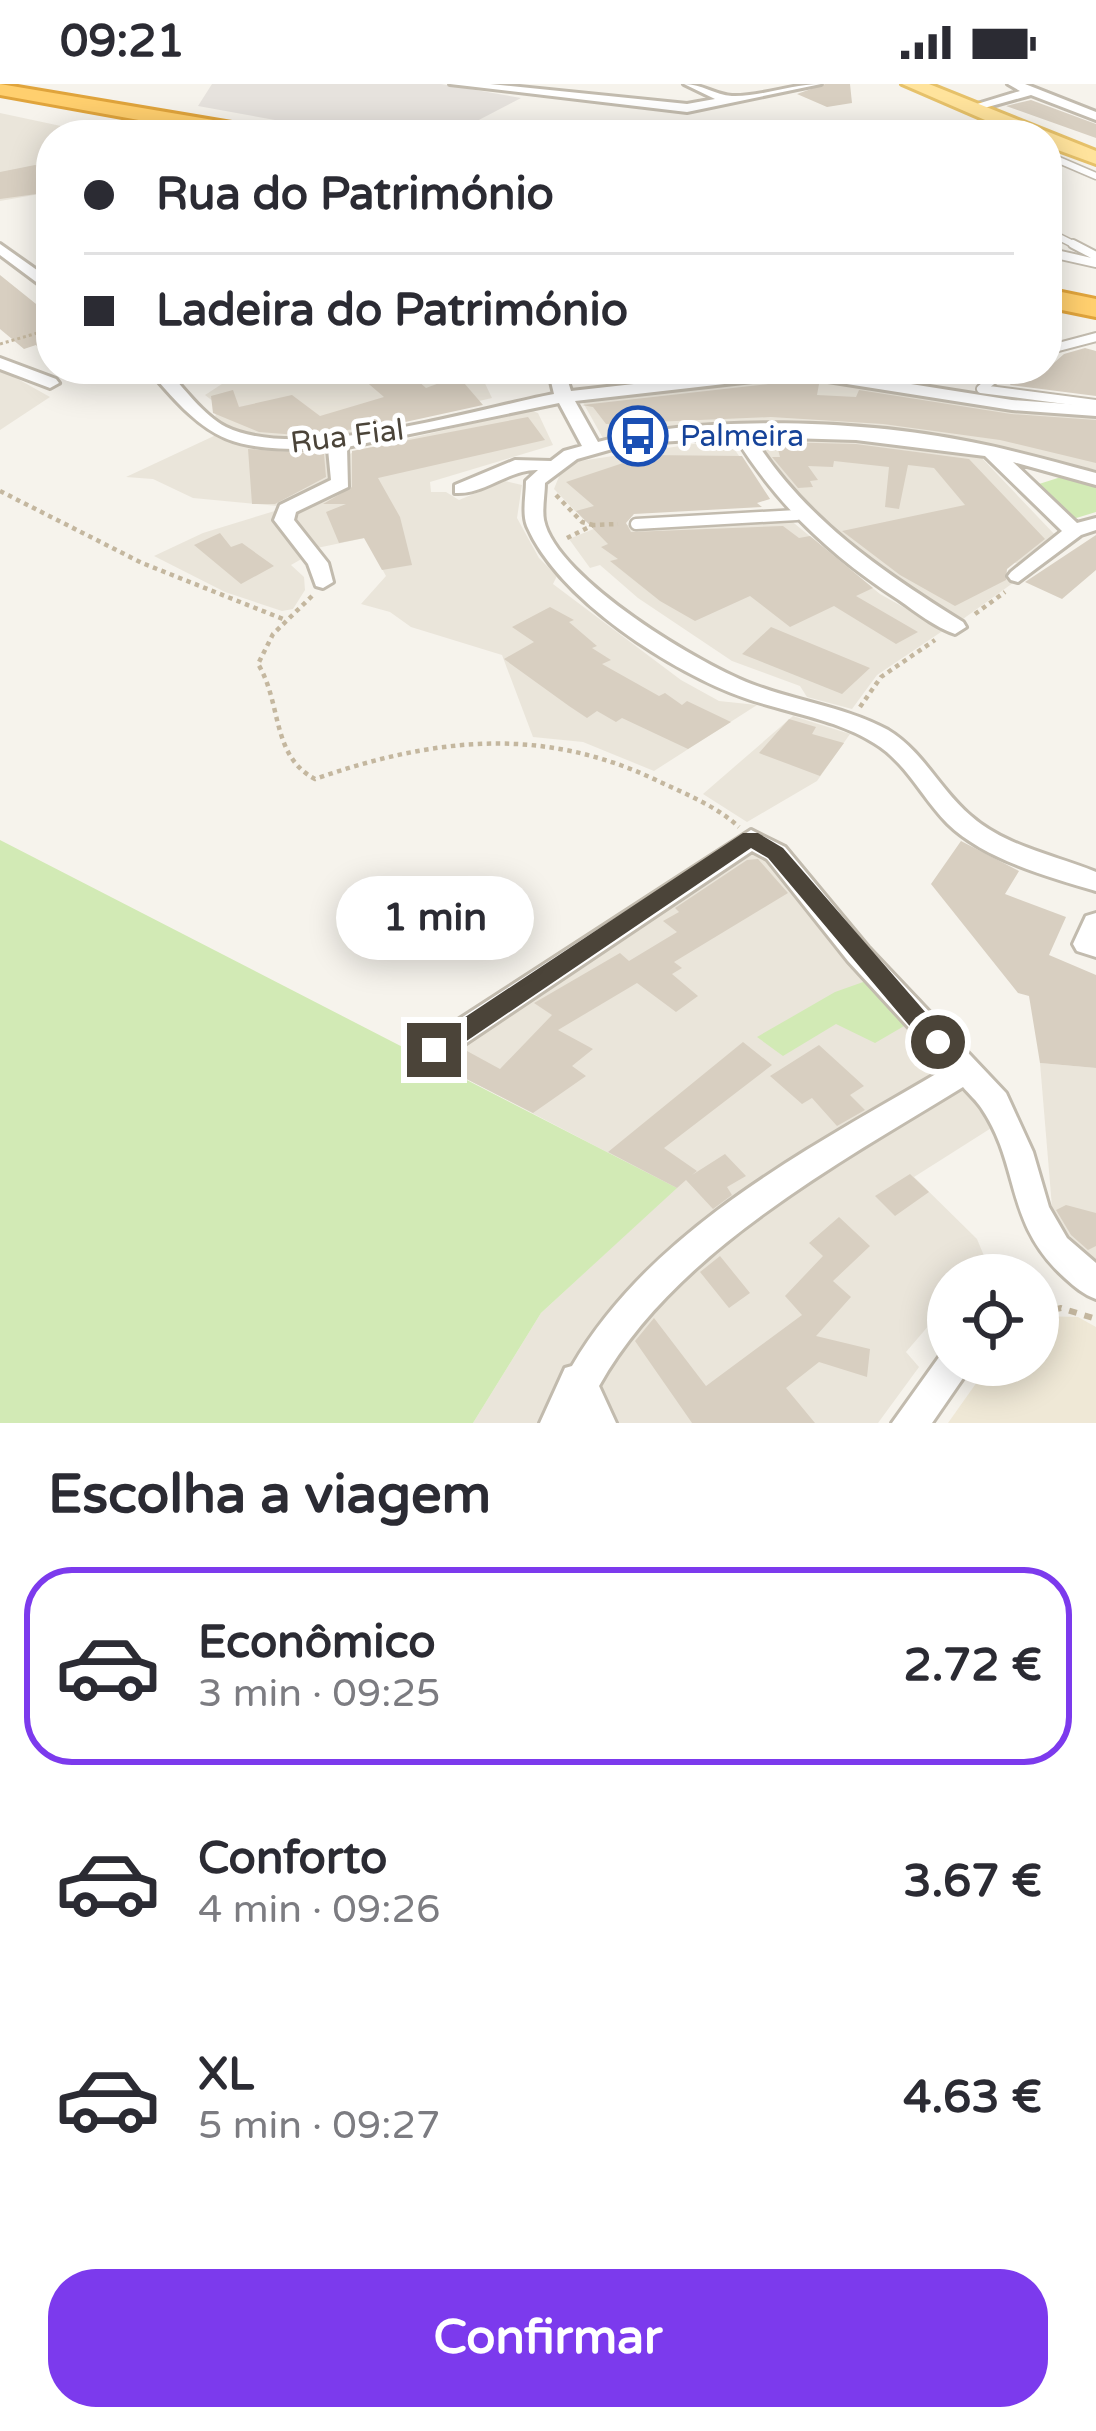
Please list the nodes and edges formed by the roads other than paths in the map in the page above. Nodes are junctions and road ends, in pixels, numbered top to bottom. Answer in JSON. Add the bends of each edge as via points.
{"nodes":[{"id":1,"x":456,"y":84,"type":"edge"},
{"id":2,"x":690,"y":84,"type":"edge"},
{"id":3,"x":815,"y":84,"type":"edge"},
{"id":4,"x":912,"y":84,"type":"edge"},
{"id":5,"x":1014,"y":84,"type":"edge"},
{"id":6,"x":0,"y":88,"type":"edge"},
{"id":7,"x":1029,"y":92,"type":"junction"},
{"id":8,"x":0,"y":102,"type":"edge"},
{"id":9,"x":732,"y":102,"type":"junction"},
{"id":10,"x":1096,"y":106,"type":"edge"},
{"id":11,"x":970,"y":108,"type":"junction"},
{"id":12,"x":1080,"y":110,"type":"junction"},
{"id":13,"x":1096,"y":116,"type":"edge"},
{"id":14,"x":97,"y":120,"type":"edge"},
{"id":15,"x":178,"y":120,"type":"edge"},
{"id":16,"x":1000,"y":120,"type":"edge"},
{"id":17,"x":1062,"y":145,"type":"edge"},
{"id":18,"x":1096,"y":158,"type":"edge"},
{"id":19,"x":1062,"y":161,"type":"edge"},
{"id":20,"x":1096,"y":176,"type":"edge"},
{"id":21,"x":1062,"y":240,"type":"edge"},
{"id":22,"x":0,"y":248,"type":"edge"},
{"id":23,"x":1062,"y":254,"type":"edge"},
{"id":24,"x":1096,"y":260,"type":"edge"},
{"id":25,"x":23,"y":265,"type":"junction"},
{"id":26,"x":0,"y":272,"type":"edge"},
{"id":27,"x":36,"y":276,"type":"edge"},
{"id":28,"x":1062,"y":283,"type":"edge"},
{"id":29,"x":1096,"y":289,"type":"edge"},
{"id":30,"x":1062,"y":306,"type":"edge"},
{"id":31,"x":1091,"y":321,"type":"edge"},
{"id":32,"x":1062,"y":340,"type":"edge"},
{"id":33,"x":1096,"y":340,"type":"edge"},
{"id":34,"x":0,"y":363,"type":"edge"},
{"id":35,"x":36,"y":377,"type":"edge"},
{"id":36,"x":172,"y":384,"type":"edge"},
{"id":37,"x":560,"y":384,"type":"edge"},
{"id":38,"x":676,"y":384,"type":"edge"},
{"id":39,"x":882,"y":384,"type":"edge"},
{"id":40,"x":988,"y":384,"type":"edge"},
{"id":41,"x":564,"y":397,"type":"junction"},
{"id":42,"x":1096,"y":407,"type":"edge"},
{"id":43,"x":740,"y":430,"type":"junction"},
{"id":44,"x":337,"y":443,"type":"junction"},
{"id":45,"x":592,"y":448,"type":"junction"},
{"id":46,"x":992,"y":453,"type":"junction"},
{"id":47,"x":540,"y":474,"type":"junction"},
{"id":48,"x":1096,"y":479,"type":"edge"},
{"id":49,"x":462,"y":489,"type":"dead end"},
{"id":50,"x":797,"y":515,"type":"junction"},
{"id":51,"x":636,"y":524,"type":"road end"},
{"id":52,"x":1085,"y":528,"type":"edge"},
{"id":53,"x":1018,"y":576,"type":"road end"},
{"id":54,"x":323,"y":582,"type":"road end"},
{"id":55,"x":955,"y":627,"type":"road end"},
{"id":56,"x":1096,"y":882,"type":"edge"},
{"id":57,"x":1096,"y":923,"type":"edge"},
{"id":58,"x":1096,"y":947,"type":"edge"},
{"id":59,"x":434,"y":1050,"type":"dead end"},
{"id":60,"x":964,"y":1072,"type":"junction"},
{"id":61,"x":1096,"y":1284,"type":"edge"},
{"id":62,"x":578,"y":1380,"type":"junction"},
{"id":63,"x":938,"y":1386,"type":"edge"},
{"id":64,"x":558,"y":1423,"type":"edge"},
{"id":65,"x":598,"y":1423,"type":"edge"},
{"id":66,"x":910,"y":1423,"type":"edge"}],
"edges":[{"from":1,"to":9,"type":"street","via":[[687,108]]},
{"from":2,"to":9,"type":"street"},
{"from":3,"to":9,"type":"street"},
{"from":4,"to":11,"type":"main road"},
{"from":5,"to":7,"type":"street"},
{"from":6,"to":15,"type":"highway"},
{"from":7,"to":11,"type":"street"},
{"from":7,"to":12,"type":"street"},
{"from":8,"to":14,"type":"highway"},
{"from":10,"to":12,"type":"street"},
{"from":11,"to":16,"type":"main road"},
{"from":12,"to":13,"type":"street"},
{"from":17,"to":18,"type":"main road"},
{"from":19,"to":20,"type":"lane"},
{"from":21,"to":24,"type":"lane"},
{"from":22,"to":25,"type":"street"},
{"from":23,"to":24,"type":"lane"},
{"from":25,"to":26,"type":"street"},
{"from":25,"to":27,"type":"street"},
{"from":28,"to":29,"type":"highway"},
{"from":30,"to":31,"type":"highway"},
{"from":31,"to":32,"type":"lane"},
{"from":31,"to":33,"type":"lane"},
{"from":34,"to":35,"type":"street"},
{"from":36,"to":44,"type":"street","name":"Rua Fial","via":[[232,439]]},
{"from":37,"to":41,"type":"street"},
{"from":38,"to":41,"type":"street","name":"Rua Fial"},
{"from":39,"to":42,"type":"street","name":"Rua Fial","via":[[1012,405]]},
{"from":40,"to":42,"type":"lane","via":[[982,389]]},
{"from":41,"to":44,"type":"street","name":"Rua Fial"},
{"from":41,"to":45,"type":"street"},
{"from":43,"to":45,"type":"street"},
{"from":43,"to":46,"type":"street","via":[[835,431]]},
{"from":43,"to":50,"type":"street"},
{"from":44,"to":54,"type":"street","via":[[341,484],[287,508],[284,520]]},
{"from":45,"to":47,"type":"street"},
{"from":46,"to":48,"type":"street"},
{"from":46,"to":52,"type":"street","via":[[1051,515]]},
{"from":47,"to":49,"type":"street","via":[[522,464]]},
{"from":47,"to":56,"type":"street","via":[[532,516],[546,546],[668,651],[736,686],[886,739],[970,829]]},
{"from":50,"to":51,"type":"lane"},
{"from":50,"to":55,"type":"street","via":[[842,556]]},
{"from":52,"to":53,"type":"street"},
{"from":57,"to":58,"type":"street","via":[[1088,944]]},
{"from":59,"to":60,"type":"street","via":[[751,838],[776,853]]},
{"from":60,"to":61,"type":"street","via":[[995,1102],[1055,1248]]},
{"from":60,"to":62,"type":"street","via":[[741,1208],[651,1291]]},
{"from":62,"to":64,"type":"street"},
{"from":62,"to":65,"type":"street"},
{"from":63,"to":66,"type":"street"}]}
